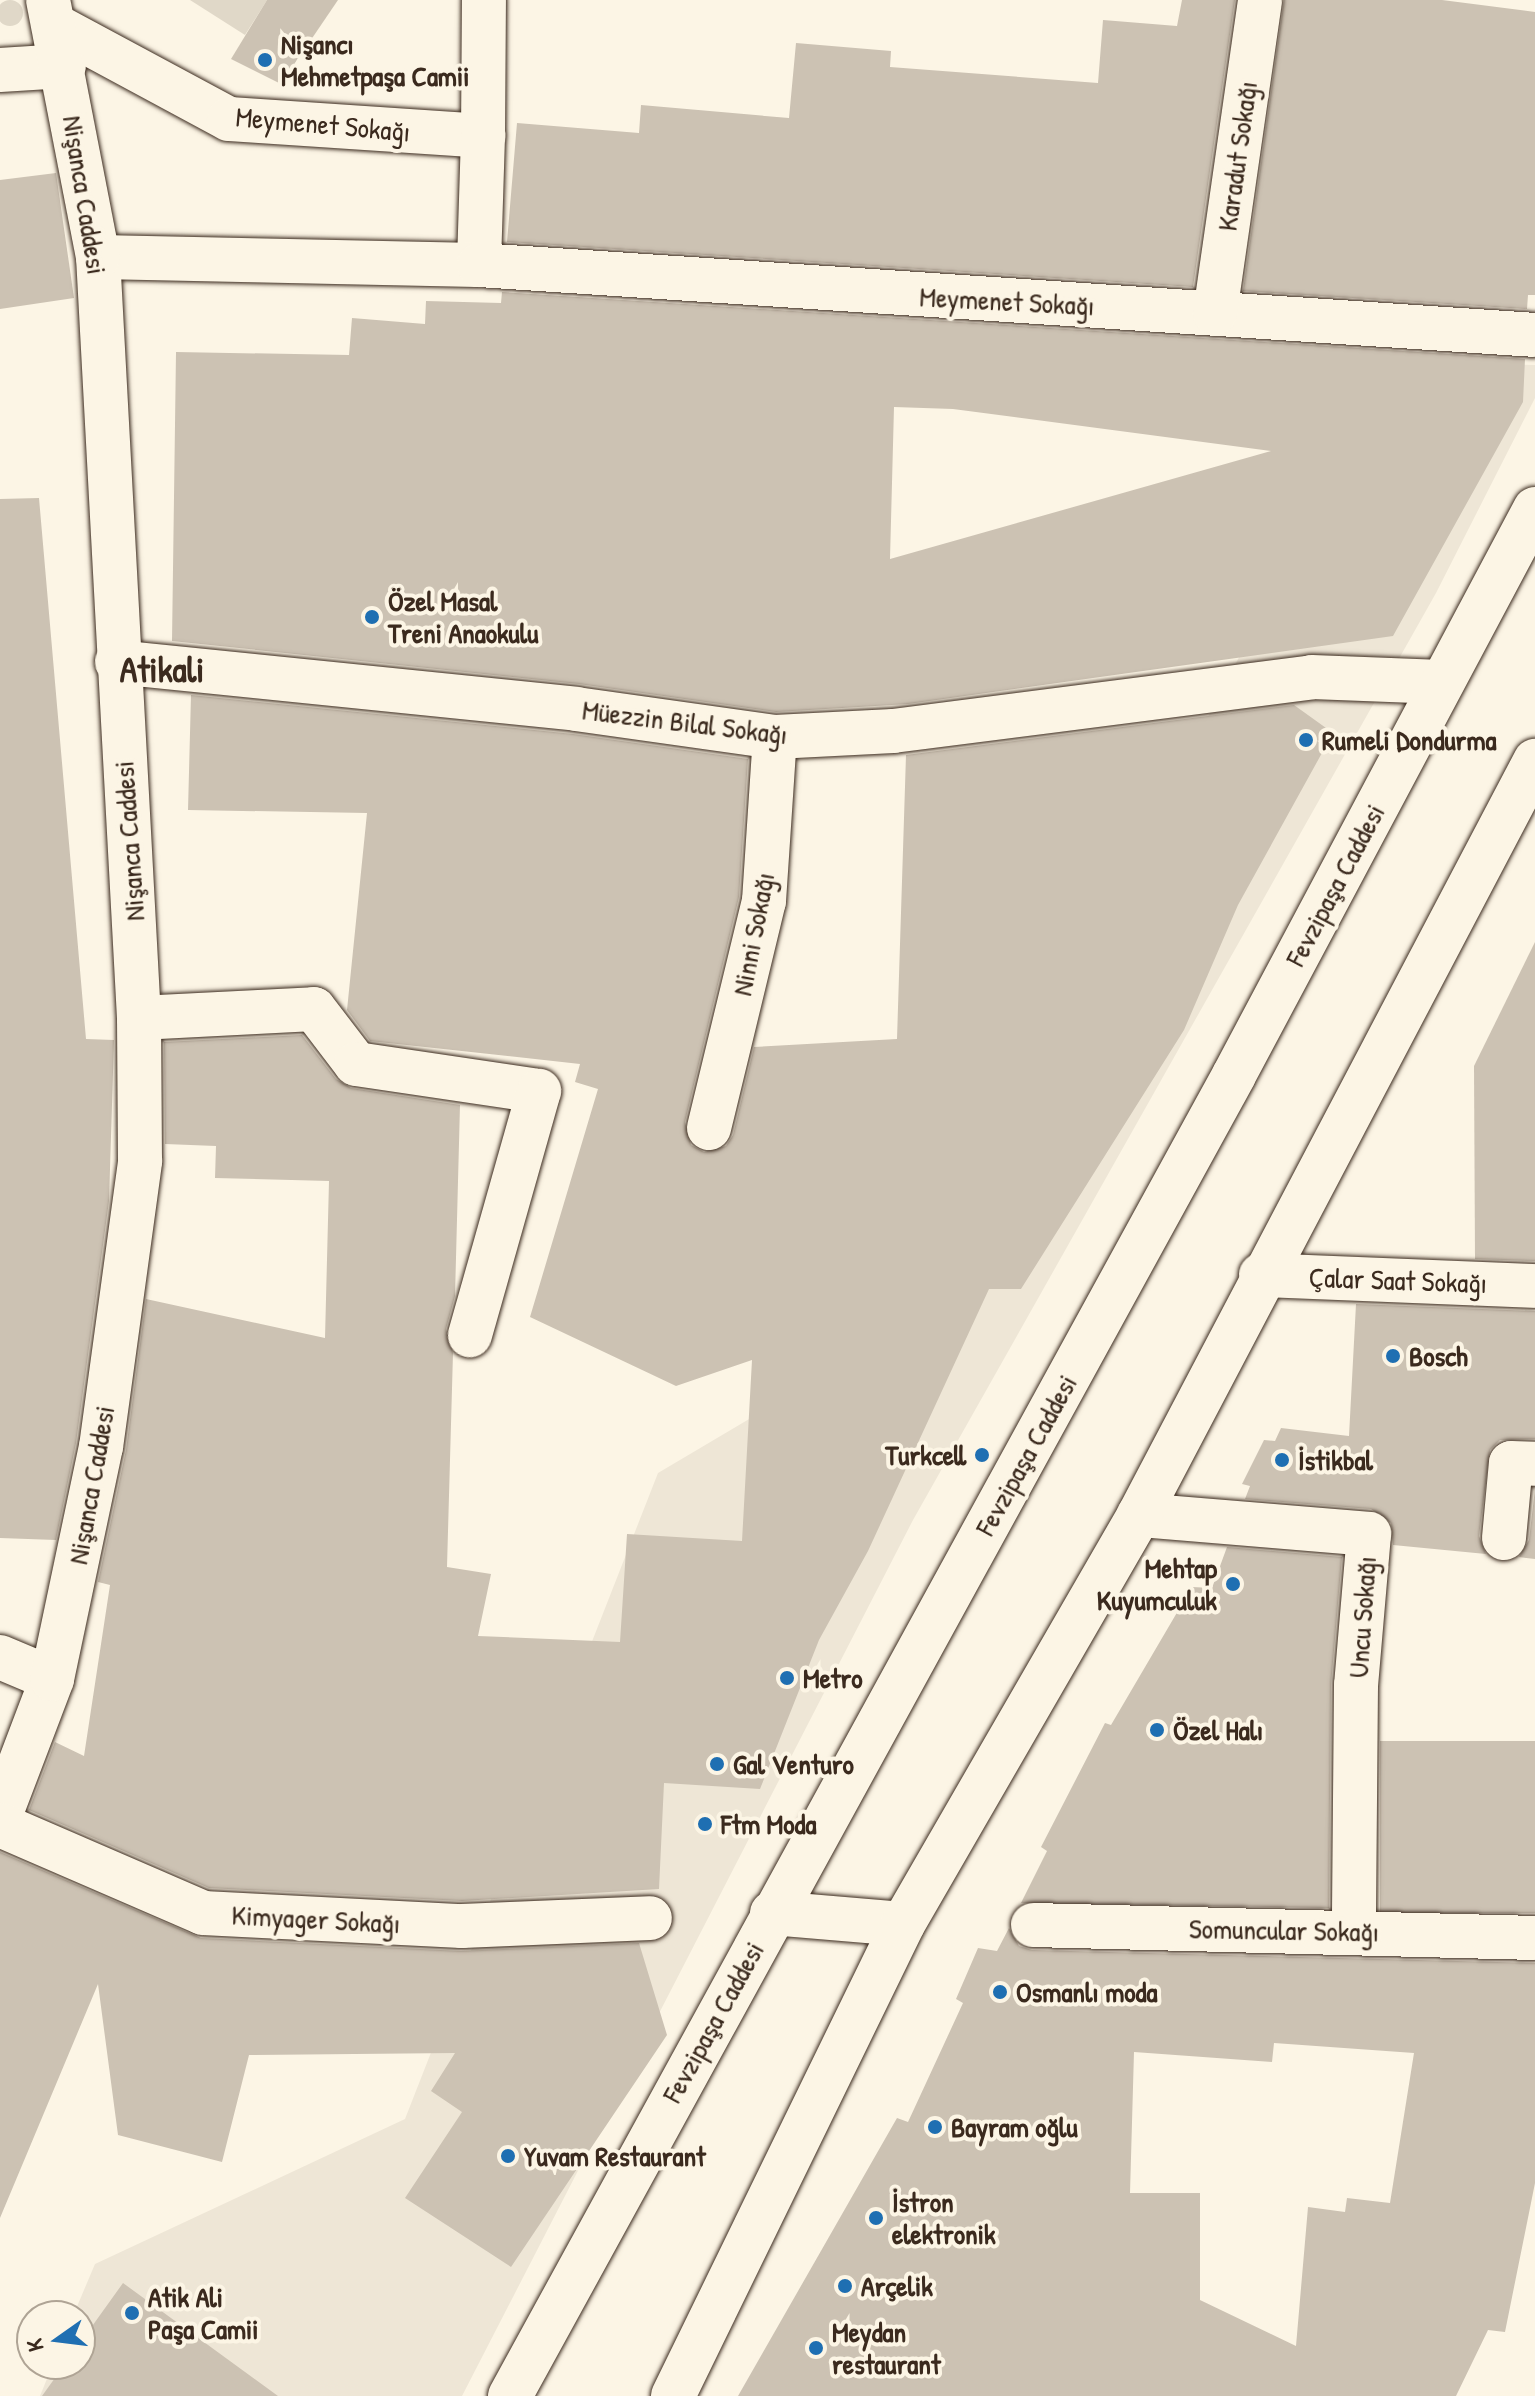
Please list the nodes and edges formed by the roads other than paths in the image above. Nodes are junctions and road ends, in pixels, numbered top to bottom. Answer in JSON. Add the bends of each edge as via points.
{"nodes":[{"id":1,"x":484,"y":0,"type":"edge"},
{"id":2,"x":1260,"y":0,"type":"edge"},
{"id":3,"x":56,"y":31,"type":"edge"},
{"id":4,"x":0,"y":70,"type":"edge"},
{"id":5,"x":483,"y":136,"type":"junction"},
{"id":6,"x":98,"y":257,"type":"junction"},
{"id":7,"x":479,"y":265,"type":"junction"},
{"id":8,"x":1215,"y":313,"type":"junction"},
{"id":9,"x":1535,"y":335,"type":"edge"},
{"id":10,"x":1535,"y":509,"type":"edge"},
{"id":11,"x":117,"y":662,"type":"junction"},
{"id":12,"x":1442,"y":682,"type":"junction"},
{"id":13,"x":775,"y":737,"type":"junction"},
{"id":14,"x":1535,"y":761,"type":"edge"},
{"id":15,"x":139,"y":1018,"type":"junction"},
{"id":16,"x":709,"y":1128,"type":"dead end"},
{"id":17,"x":1261,"y":1275,"type":"junction"},
{"id":18,"x":1535,"y":1286,"type":"edge"},
{"id":19,"x":470,"y":1335,"type":"dead end"},
{"id":20,"x":1535,"y":1464,"type":"edge"},
{"id":21,"x":1139,"y":1515,"type":"junction"},
{"id":22,"x":1504,"y":1538,"type":"dead end"},
{"id":23,"x":0,"y":1657,"type":"edge"},
{"id":24,"x":52,"y":1679,"type":"junction"},
{"id":25,"x":0,"y":1816,"type":"edge"},
{"id":26,"x":0,"y":1825,"type":"edge"},
{"id":27,"x":772,"y":1913,"type":"junction"},
{"id":28,"x":650,"y":1918,"type":"dead end"},
{"id":29,"x":903,"y":1924,"type":"junction"},
{"id":30,"x":1033,"y":1925,"type":"dead end"},
{"id":31,"x":1354,"y":1931,"type":"junction"},
{"id":32,"x":1535,"y":1938,"type":"edge"},
{"id":33,"x":510,"y":2396,"type":"edge"},
{"id":34,"x":673,"y":2396,"type":"edge"}],
"edges":[{"from":1,"to":5,"type":"street"},
{"from":2,"to":8,"type":"street","name":"Karadut Sokağı"},
{"from":3,"to":4,"type":"street"},
{"from":3,"to":5,"type":"street","name":"Meymenet Sokağı","via":[[229,119]]},
{"from":3,"to":6,"type":"street","name":"Nişanca Caddesi"},
{"from":5,"to":7,"type":"street"},
{"from":6,"to":7,"type":"street","name":"Meymenet Sokağı"},
{"from":6,"to":11,"type":"street","name":"Nişanca Caddesi"},
{"from":7,"to":8,"type":"street","name":"Meymenet Sokağı","via":[[719,285]]},
{"from":8,"to":9,"type":"street","name":"Meymenet Sokağı"},
{"from":10,"to":12,"type":"street","name":"Fevzipaşa Caddesi"},
{"from":11,"to":13,"type":"street","name":"Müezzin Bilal Sokağı","via":[[576,709]]},
{"from":11,"to":15,"type":"street","name":"Nişanca Caddesi"},
{"from":12,"to":13,"type":"street","name":"Müezzin Bilal Sokağı","via":[[1312,677],[893,731]]},
{"from":12,"to":27,"type":"street","name":"Fevzipaşa Caddesi","via":[[1234,1075]]},
{"from":13,"to":16,"type":"street","name":"Ninni Sokağı","via":[[764,901]]},
{"from":14,"to":17,"type":"street"},
{"from":15,"to":19,"type":"street","via":[[314,1009],[356,1064],[539,1091]]},
{"from":15,"to":24,"type":"street","name":"Nişanca Caddesi","via":[[140,1161],[101,1447]]},
{"from":17,"to":18,"type":"street","name":"Çalar Saat Sokağı"},
{"from":17,"to":21,"type":"street"},
{"from":20,"to":22,"type":"street","via":[[1511,1463]]},
{"from":21,"to":29,"type":"street"},
{"from":21,"to":31,"type":"street","name":"Uncu Sokağı","via":[[1369,1534],[1356,1685]]},
{"from":23,"to":24,"type":"street"},
{"from":24,"to":25,"type":"street","name":"Nişanca Caddesi"},
{"from":26,"to":28,"type":"street","name":"Kimyager Sokağı","via":[[203,1913],[462,1926]]},
{"from":27,"to":29,"type":"street"},
{"from":27,"to":33,"type":"street","name":"Fevzipaşa Caddesi"},
{"from":29,"to":34,"type":"street"},
{"from":30,"to":31,"type":"street","name":"Somuncular Sokağı"},
{"from":31,"to":32,"type":"street","name":"Somuncular Sokağı"}]}
